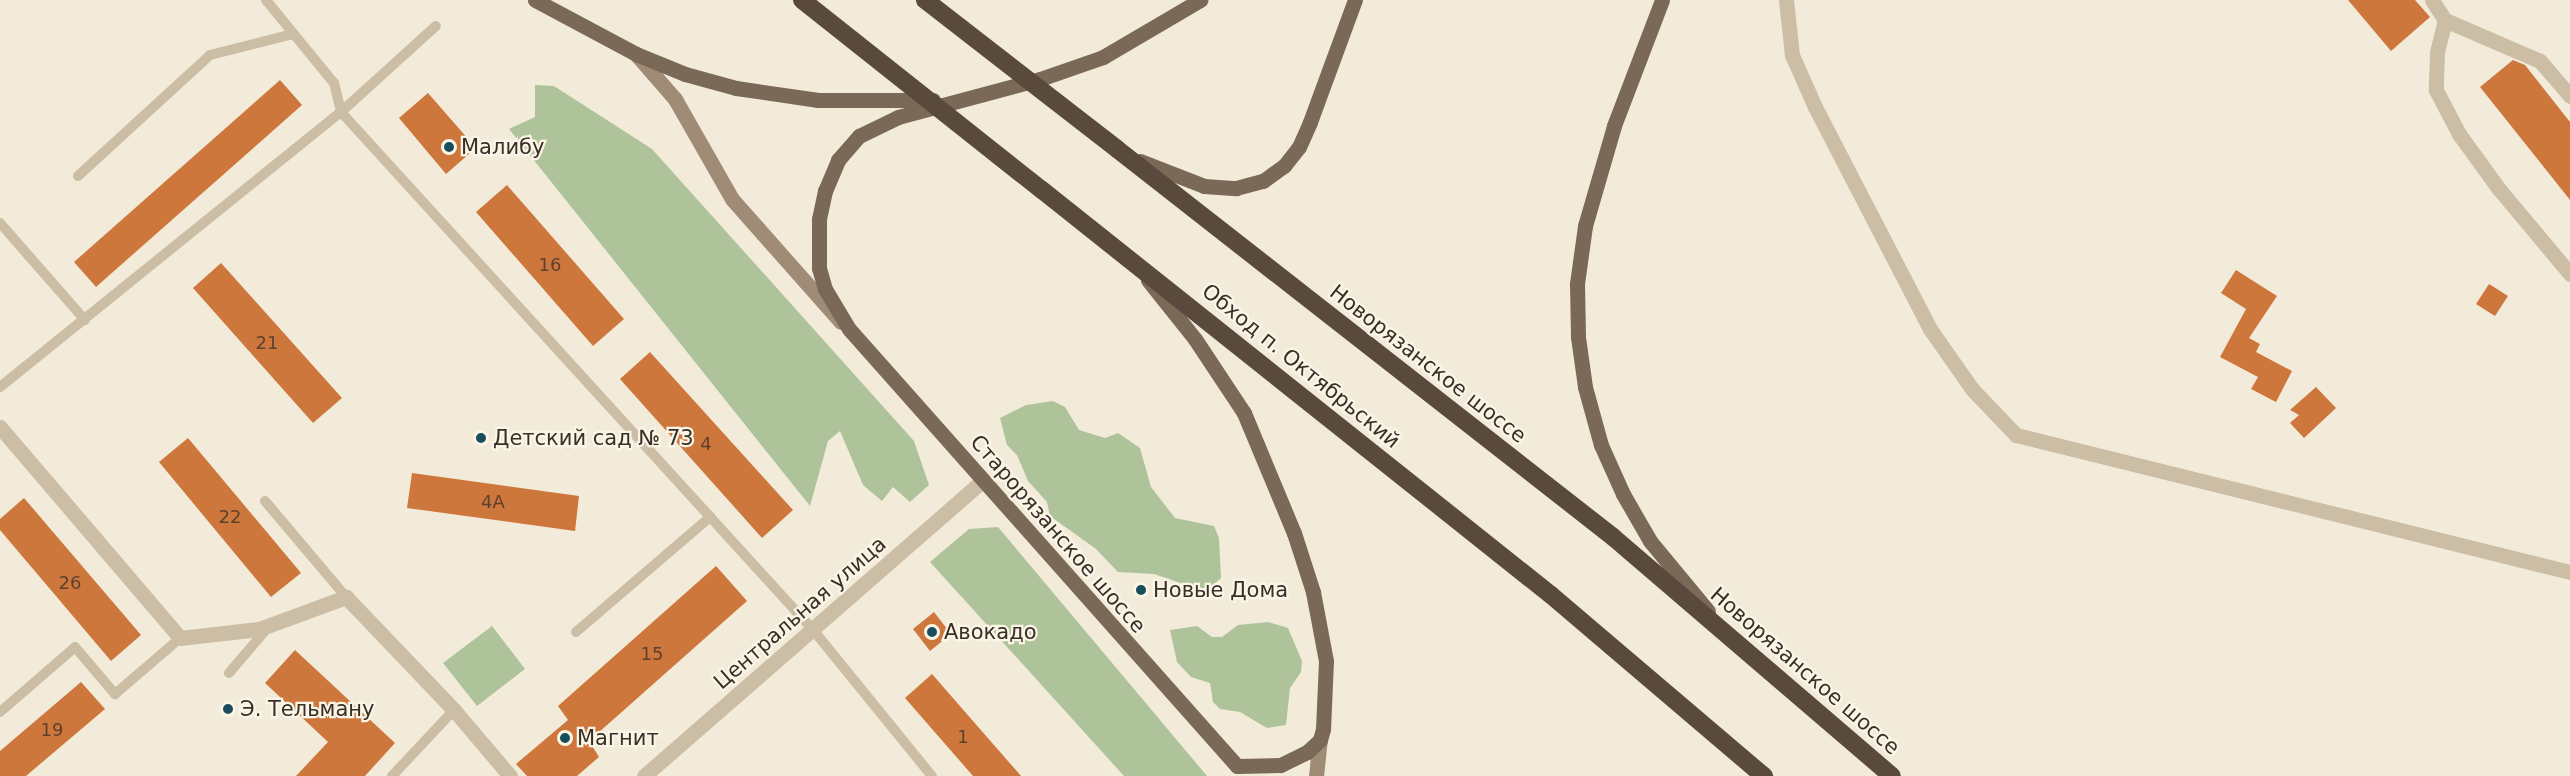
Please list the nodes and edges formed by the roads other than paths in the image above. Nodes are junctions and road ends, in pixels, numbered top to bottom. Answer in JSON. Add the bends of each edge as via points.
{"nodes":[{"id":1,"x":266,"y":0,"type":"edge"},
{"id":2,"x":535,"y":0,"type":"edge"},
{"id":3,"x":802,"y":0,"type":"edge"},
{"id":4,"x":925,"y":0,"type":"edge"},
{"id":5,"x":1200,"y":0,"type":"edge"},
{"id":6,"x":1355,"y":0,"type":"edge"},
{"id":7,"x":1662,"y":0,"type":"edge"},
{"id":8,"x":1786,"y":0,"type":"edge"},
{"id":9,"x":2432,"y":0,"type":"edge"},
{"id":10,"x":2445,"y":20,"type":"junction"},
{"id":11,"x":436,"y":26,"type":"dead end"},
{"id":12,"x":293,"y":34,"type":"junction"},
{"id":13,"x":636,"y":54,"type":"junction"},
{"id":14,"x":972,"y":95,"type":"junction"},
{"id":15,"x":2570,"y":96,"type":"edge"},
{"id":16,"x":341,"y":112,"type":"junction"},
{"id":17,"x":1116,"y":149,"type":"junction"},
{"id":18,"x":78,"y":176,"type":"dead end"},
{"id":19,"x":0,"y":223,"type":"edge"},
{"id":20,"x":1132,"y":262,"type":"junction"},
{"id":21,"x":2570,"y":274,"type":"edge"},
{"id":22,"x":85,"y":320,"type":"junction"},
{"id":23,"x":849,"y":329,"type":"junction"},
{"id":24,"x":0,"y":387,"type":"edge"},
{"id":25,"x":0,"y":427,"type":"edge"},
{"id":26,"x":983,"y":480,"type":"junction"},
{"id":27,"x":266,"y":501,"type":"dead end"},
{"id":28,"x":710,"y":517,"type":"junction"},
{"id":29,"x":2570,"y":572,"type":"edge"},
{"id":30,"x":346,"y":597,"type":"junction"},
{"id":31,"x":271,"y":624,"type":"junction"},
{"id":32,"x":814,"y":631,"type":"junction"},
{"id":33,"x":576,"y":632,"type":"dead end"},
{"id":34,"x":1726,"y":632,"type":"junction"},
{"id":35,"x":180,"y":638,"type":"junction"},
{"id":36,"x":229,"y":673,"type":"dead end"},
{"id":37,"x":454,"y":710,"type":"junction"},
{"id":38,"x":0,"y":712,"type":"edge"},
{"id":39,"x":1320,"y":740,"type":"junction"},
{"id":40,"x":1241,"y":771,"type":"edge"},
{"id":41,"x":392,"y":776,"type":"edge"},
{"id":42,"x":510,"y":776,"type":"edge"},
{"id":43,"x":644,"y":776,"type":"edge"},
{"id":44,"x":932,"y":776,"type":"edge"},
{"id":45,"x":1316,"y":776,"type":"edge"},
{"id":46,"x":1764,"y":776,"type":"edge"},
{"id":47,"x":1892,"y":776,"type":"edge"}],
"edges":[{"from":1,"to":12,"type":"lane"},
{"from":2,"to":13,"type":"main road"},
{"from":3,"to":20,"type":"highway","name":"Обход п. Октябрьский","bridge":true},
{"from":4,"to":17,"type":"highway","name":"Новорязанское шоссе","bridge":true},
{"from":5,"to":14,"type":"main road","via":[[1103,57],[1040,79]]},
{"from":6,"to":17,"type":"main road","via":[[1299,147],[1284,166],[1263,181],[1236,188],[1204,186]]},
{"from":7,"to":34,"type":"main road","via":[[1614,126],[1585,226],[1577,284],[1578,337],[1585,387],[1601,445],[1623,494],[1650,540]]},
{"from":8,"to":29,"type":"street","via":[[1792,55],[1930,329],[1972,389],[2016,435]]},
{"from":9,"to":10,"type":"street"},
{"from":10,"to":15,"type":"street","via":[[2540,61]]},
{"from":10,"to":21,"type":"street","via":[[2437,53],[2436,90],[2459,134],[2499,189]]},
{"from":11,"to":16,"type":"lane"},
{"from":12,"to":16,"type":"lane","via":[[334,83]]},
{"from":12,"to":18,"type":"lane","via":[[210,55]]},
{"from":13,"to":14,"type":"main road","via":[[685,74],[775,96],[876,102]]},
{"from":13,"to":23,"type":"main road","via":[[675,99],[732,199],[808,289]]},
{"from":14,"to":23,"type":"main road","name":"Старорязанское шоссе","via":[[877,126],[859,136],[838,160],[825,192],[817,247],[825,289]]},
{"from":16,"to":22,"type":"lane"},
{"from":16,"to":28,"type":"lane"},
{"from":17,"to":34,"type":"highway","name":"Новорязанское шоссе","via":[[1613,537]]},
{"from":19,"to":22,"type":"lane"},
{"from":20,"to":39,"type":"main road","via":[[1195,339],[1244,413],[1294,533],[1313,592],[1326,661],[1327,705]]},
{"from":20,"to":46,"type":"highway","name":"Обход п. Октябрьский","via":[[1551,595]]},
{"from":22,"to":24,"type":"lane"},
{"from":23,"to":26,"type":"main road","name":"Старорязанское шоссе"},
{"from":25,"to":35,"type":"street"},
{"from":26,"to":32,"type":"street","name":"Центральная улица"},
{"from":26,"to":40,"type":"main road","name":"Старорязанское шоссе"},
{"from":27,"to":30,"type":"lane"},
{"from":28,"to":32,"type":"lane"},
{"from":28,"to":33,"type":"lane"},
{"from":30,"to":31,"type":"street"},
{"from":30,"to":37,"type":"street"},
{"from":31,"to":35,"type":"street"},
{"from":31,"to":36,"type":"lane"},
{"from":32,"to":43,"type":"street","name":"Центральная улица"},
{"from":32,"to":44,"type":"lane"},
{"from":34,"to":47,"type":"highway","name":"Новорязанское шоссе"},
{"from":35,"to":38,"type":"lane","via":[[115,694],[75,646]]},
{"from":37,"to":41,"type":"lane"},
{"from":37,"to":42,"type":"street"},
{"from":39,"to":40,"type":"main road","via":[[1295,760]]},
{"from":39,"to":45,"type":"main road"}]}
